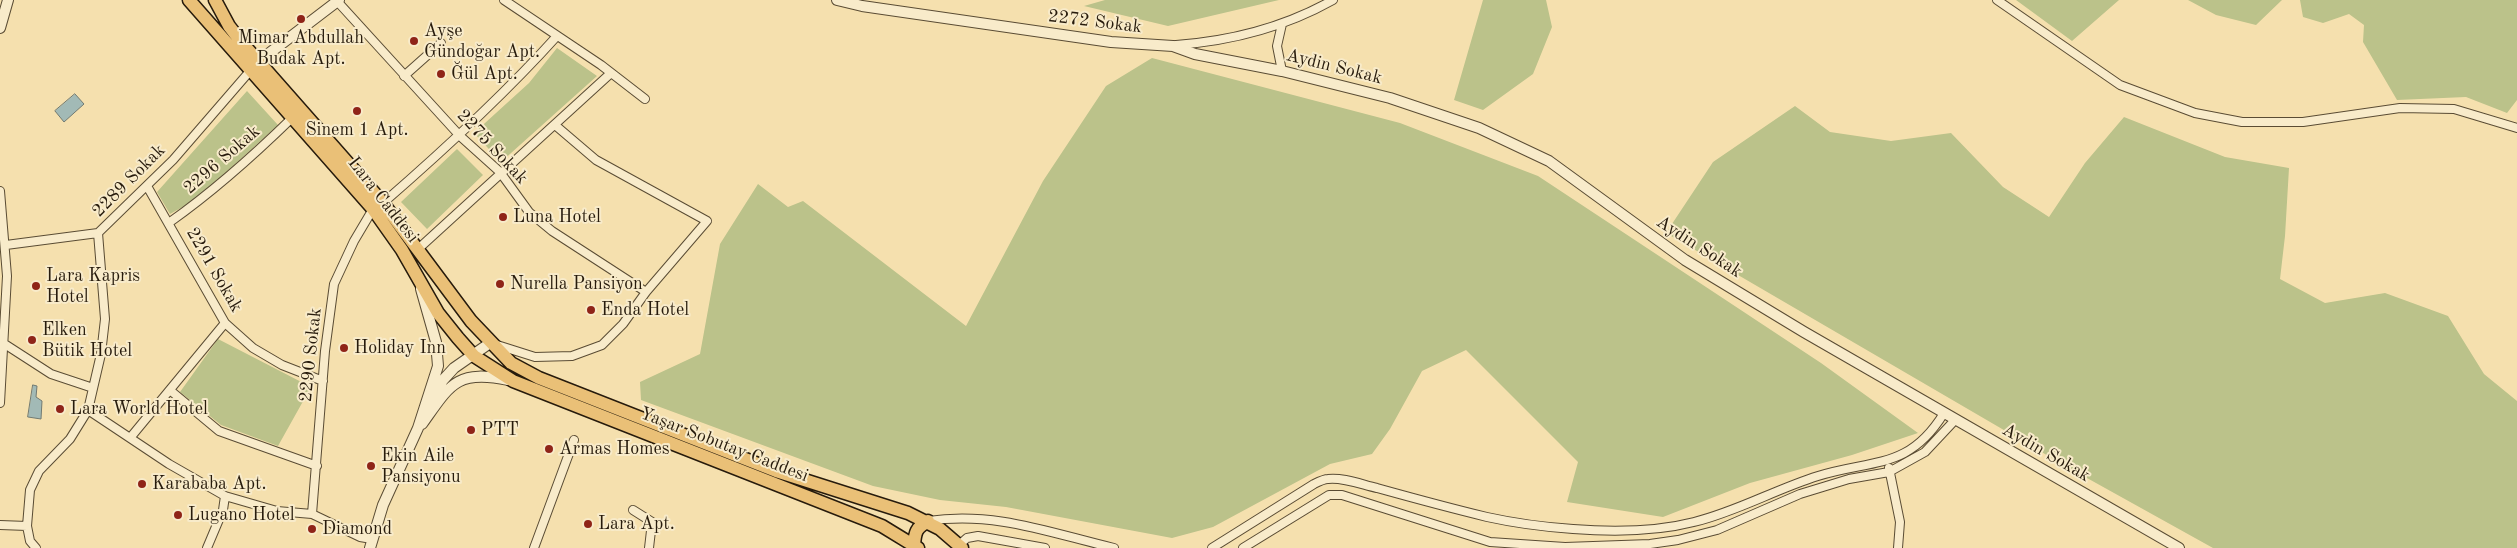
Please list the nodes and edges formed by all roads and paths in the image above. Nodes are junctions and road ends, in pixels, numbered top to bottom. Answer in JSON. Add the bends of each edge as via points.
{"nodes":[{"id":1,"x":8,"y":0,"type":"edge"},
{"id":2,"x":215,"y":0,"type":"edge"},
{"id":3,"x":504,"y":0,"type":"edge"},
{"id":4,"x":837,"y":0,"type":"edge"},
{"id":5,"x":1333,"y":0,"type":"edge"},
{"id":6,"x":1997,"y":0,"type":"edge"},
{"id":7,"x":337,"y":1,"type":"edge"},
{"id":8,"x":189,"y":2,"type":"edge"},
{"id":9,"x":1282,"y":24,"type":"junction"},
{"id":10,"x":0,"y":28,"type":"edge"},
{"id":11,"x":557,"y":36,"type":"junction"},
{"id":12,"x":441,"y":43,"type":"dead end"},
{"id":13,"x":1172,"y":46,"type":"junction"},
{"id":14,"x":255,"y":66,"type":"junction"},
{"id":15,"x":1282,"y":71,"type":"junction"},
{"id":16,"x":610,"y":73,"type":"junction"},
{"id":17,"x":404,"y":76,"type":"junction"},
{"id":18,"x":645,"y":99,"type":"dead end"},
{"id":19,"x":292,"y":118,"type":"junction"},
{"id":20,"x":555,"y":125,"type":"junction"},
{"id":21,"x":2517,"y":128,"type":"edge"},
{"id":22,"x":460,"y":136,"type":"junction"},
{"id":23,"x":500,"y":172,"type":"junction"},
{"id":24,"x":147,"y":186,"type":"junction"},
{"id":25,"x":0,"y":191,"type":"edge"},
{"id":26,"x":378,"y":206,"type":"junction"},
{"id":27,"x":1,"y":222,"type":"edge"},
{"id":28,"x":170,"y":222,"type":"junction"},
{"id":29,"x":98,"y":233,"type":"junction"},
{"id":30,"x":6,"y":245,"type":"junction"},
{"id":31,"x":417,"y":250,"type":"junction"},
{"id":32,"x":419,"y":281,"type":"junction"},
{"id":33,"x":646,"y":292,"type":"junction"},
{"id":34,"x":225,"y":323,"type":"junction"},
{"id":35,"x":3,"y":343,"type":"junction"},
{"id":36,"x":490,"y":343,"type":"junction"},
{"id":37,"x":474,"y":356,"type":"junction"},
{"id":38,"x":323,"y":381,"type":"junction"},
{"id":39,"x":514,"y":381,"type":"junction"},
{"id":40,"x":93,"y":388,"type":"junction"},
{"id":41,"x":171,"y":391,"type":"junction"},
{"id":42,"x":0,"y":403,"type":"edge"},
{"id":43,"x":88,"y":410,"type":"junction"},
{"id":44,"x":1944,"y":413,"type":"junction"},
{"id":45,"x":1955,"y":420,"type":"junction"},
{"id":46,"x":418,"y":428,"type":"junction"},
{"id":47,"x":130,"y":438,"type":"junction"},
{"id":48,"x":574,"y":440,"type":"dead end"},
{"id":49,"x":1888,"y":461,"type":"junction"},
{"id":50,"x":317,"y":466,"type":"junction"},
{"id":51,"x":1890,"y":472,"type":"junction"},
{"id":52,"x":225,"y":496,"type":"junction"},
{"id":53,"x":633,"y":510,"type":"dead end"},
{"id":54,"x":312,"y":514,"type":"junction"},
{"id":55,"x":928,"y":521,"type":"junction"},
{"id":56,"x":0,"y":525,"type":"edge"},
{"id":57,"x":27,"y":526,"type":"junction"},
{"id":58,"x":371,"y":543,"type":"edge"},
{"id":59,"x":1489,"y":545,"type":"edge"},
{"id":60,"x":916,"y":547,"type":"edge"},
{"id":61,"x":959,"y":547,"type":"edge"},
{"id":62,"x":36,"y":548,"type":"edge"},
{"id":63,"x":207,"y":548,"type":"edge"},
{"id":64,"x":534,"y":548,"type":"edge"},
{"id":65,"x":649,"y":548,"type":"edge"},
{"id":66,"x":1045,"y":548,"type":"edge"},
{"id":67,"x":1114,"y":548,"type":"edge"},
{"id":68,"x":1212,"y":548,"type":"edge"},
{"id":69,"x":1243,"y":548,"type":"edge"},
{"id":70,"x":1898,"y":548,"type":"edge"},
{"id":71,"x":2179,"y":548,"type":"edge"}],
"edges":[{"from":1,"to":10,"type":"street"},
{"from":2,"to":14,"type":"main road"},
{"from":3,"to":11,"type":"street"},
{"from":4,"to":13,"type":"street","name":"2272 Sokak","via":[[1111,42]]},
{"from":5,"to":9,"type":"street"},
{"from":6,"to":21,"type":"street","via":[[2120,85],[2195,113],[2242,122],[2303,122],[2400,108],[2454,110]]},
{"from":7,"to":14,"type":"street"},
{"from":7,"to":17,"type":"street","name":"2275 Sokak"},
{"from":8,"to":14,"type":"main road","name":"Lara Caddesi"},
{"from":9,"to":13,"type":"street","via":[[1208,43]]},
{"from":9,"to":15,"type":"street","via":[[1277,46]]},
{"from":11,"to":16,"type":"street"},
{"from":11,"to":22,"type":"street","name":"2290 Sokak"},
{"from":12,"to":17,"type":"street"},
{"from":13,"to":15,"type":"street","name":"Aydin Sokak","via":[[1195,54]]},
{"from":14,"to":19,"type":"main road","name":"Lara Caddesi"},
{"from":14,"to":24,"type":"street","name":"2289 Sokak"},
{"from":14,"to":26,"type":"main road"},
{"from":15,"to":44,"type":"street","name":"Aydin Sokak","via":[[1390,98],[1479,128],[1549,161],[1685,260]]},
{"from":16,"to":18,"type":"street"},
{"from":16,"to":20,"type":"street"},
{"from":17,"to":22,"type":"street","name":"2275 Sokak"},
{"from":19,"to":26,"type":"main road","name":"Lara Caddesi"},
{"from":19,"to":28,"type":"street","name":"2296 Sokak","via":[[253,157]]},
{"from":20,"to":23,"type":"street"},
{"from":20,"to":33,"type":"street","via":[[596,160],[707,221]]},
{"from":22,"to":23,"type":"street","name":"2275 Sokak"},
{"from":22,"to":26,"type":"street","name":"2290 Sokak"},
{"from":23,"to":31,"type":"street"},
{"from":23,"to":33,"type":"street","name":"2275 Sokak","via":[[530,212],[552,232]]},
{"from":24,"to":28,"type":"street","name":"2291 Sokak"},
{"from":24,"to":29,"type":"street","name":"2289 Sokak"},
{"from":25,"to":27,"type":"street"},
{"from":26,"to":31,"type":"main road"},
{"from":26,"to":32,"type":"main road","name":"Lara Caddesi"},
{"from":26,"to":38,"type":"street","name":"2290 Sokak","via":[[354,241],[334,284]]},
{"from":27,"to":30,"type":"street"},
{"from":28,"to":34,"type":"street","name":"2291 Sokak"},
{"from":29,"to":30,"type":"street"},
{"from":29,"to":40,"type":"street","name":"2289 Sokak","via":[[105,320],[102,354]]},
{"from":30,"to":35,"type":"street"},
{"from":31,"to":36,"type":"main road"},
{"from":32,"to":37,"type":"main road","name":"Yaşar Sobutay Caddesi","via":[[438,313]]},
{"from":32,"to":46,"type":"street","name":"Lara Caddesi","via":[[439,354]]},
{"from":33,"to":36,"type":"street","via":[[623,324],[602,345],[572,356],[535,357]]},
{"from":34,"to":38,"type":"street","name":"2291 Sokak","via":[[253,348],[282,365]]},
{"from":34,"to":41,"type":"street"},
{"from":35,"to":40,"type":"street","via":[[51,374]]},
{"from":35,"to":42,"type":"street"},
{"from":36,"to":37,"type":"street"},
{"from":36,"to":55,"type":"main road","via":[[511,363],[539,378],[776,471]]},
{"from":37,"to":39,"type":"main road","name":"Yaşar Sobutay Caddesi"},
{"from":37,"to":46,"type":"street","via":[[454,368],[443,380]]},
{"from":38,"to":50,"type":"street","name":"2290 Sokak"},
{"from":39,"to":46,"type":"street","via":[[476,376],[459,380],[449,387]]},
{"from":39,"to":60,"type":"main road","name":"Yaşar Sobutay Caddesi","via":[[882,526]]},
{"from":40,"to":43,"type":"street","name":"2289 Sokak"},
{"from":41,"to":47,"type":"street"},
{"from":41,"to":50,"type":"street","via":[[219,431]]},
{"from":43,"to":47,"type":"street"},
{"from":43,"to":57,"type":"street","name":"2289 Sokak","via":[[70,438],[39,471],[30,490]]},
{"from":44,"to":45,"type":"street","name":"Aydin Sokak"},
{"from":44,"to":49,"type":"street","via":[[1934,431],[1923,441]]},
{"from":45,"to":51,"type":"street","via":[[1925,452]]},
{"from":45,"to":71,"type":"street","name":"Aydin Sokak"},
{"from":46,"to":58,"type":"street","name":"Lara Caddesi"},
{"from":47,"to":52,"type":"street"},
{"from":48,"to":64,"type":"street"},
{"from":49,"to":51,"type":"street"},
{"from":49,"to":68,"type":"street","via":[[1813,477],[1694,522],[1647,529],[1572,529],[1524,523],[1329,478],[1314,484]]},
{"from":50,"to":54,"type":"street","name":"2290 Sokak"},
{"from":51,"to":59,"type":"street","via":[[1808,491],[1717,530],[1678,540],[1565,547]]},
{"from":51,"to":70,"type":"street","via":[[1900,522]]},
{"from":52,"to":54,"type":"street","via":[[277,512]]},
{"from":52,"to":63,"type":"street","via":[[223,510]]},
{"from":53,"to":65,"type":"street","via":[[652,522]]},
{"from":54,"to":58,"type":"street"},
{"from":55,"to":60,"type":"main road","via":[[915,532]]},
{"from":55,"to":61,"type":"main road"},
{"from":55,"to":67,"type":"street","via":[[1010,521]]},
{"from":56,"to":57,"type":"street"},
{"from":57,"to":62,"type":"street","via":[[30,540]]},
{"from":59,"to":69,"type":"street","via":[[1342,495],[1329,495]]},
{"from":61,"to":66,"type":"street","via":[[967,538],[978,536]]}]}
